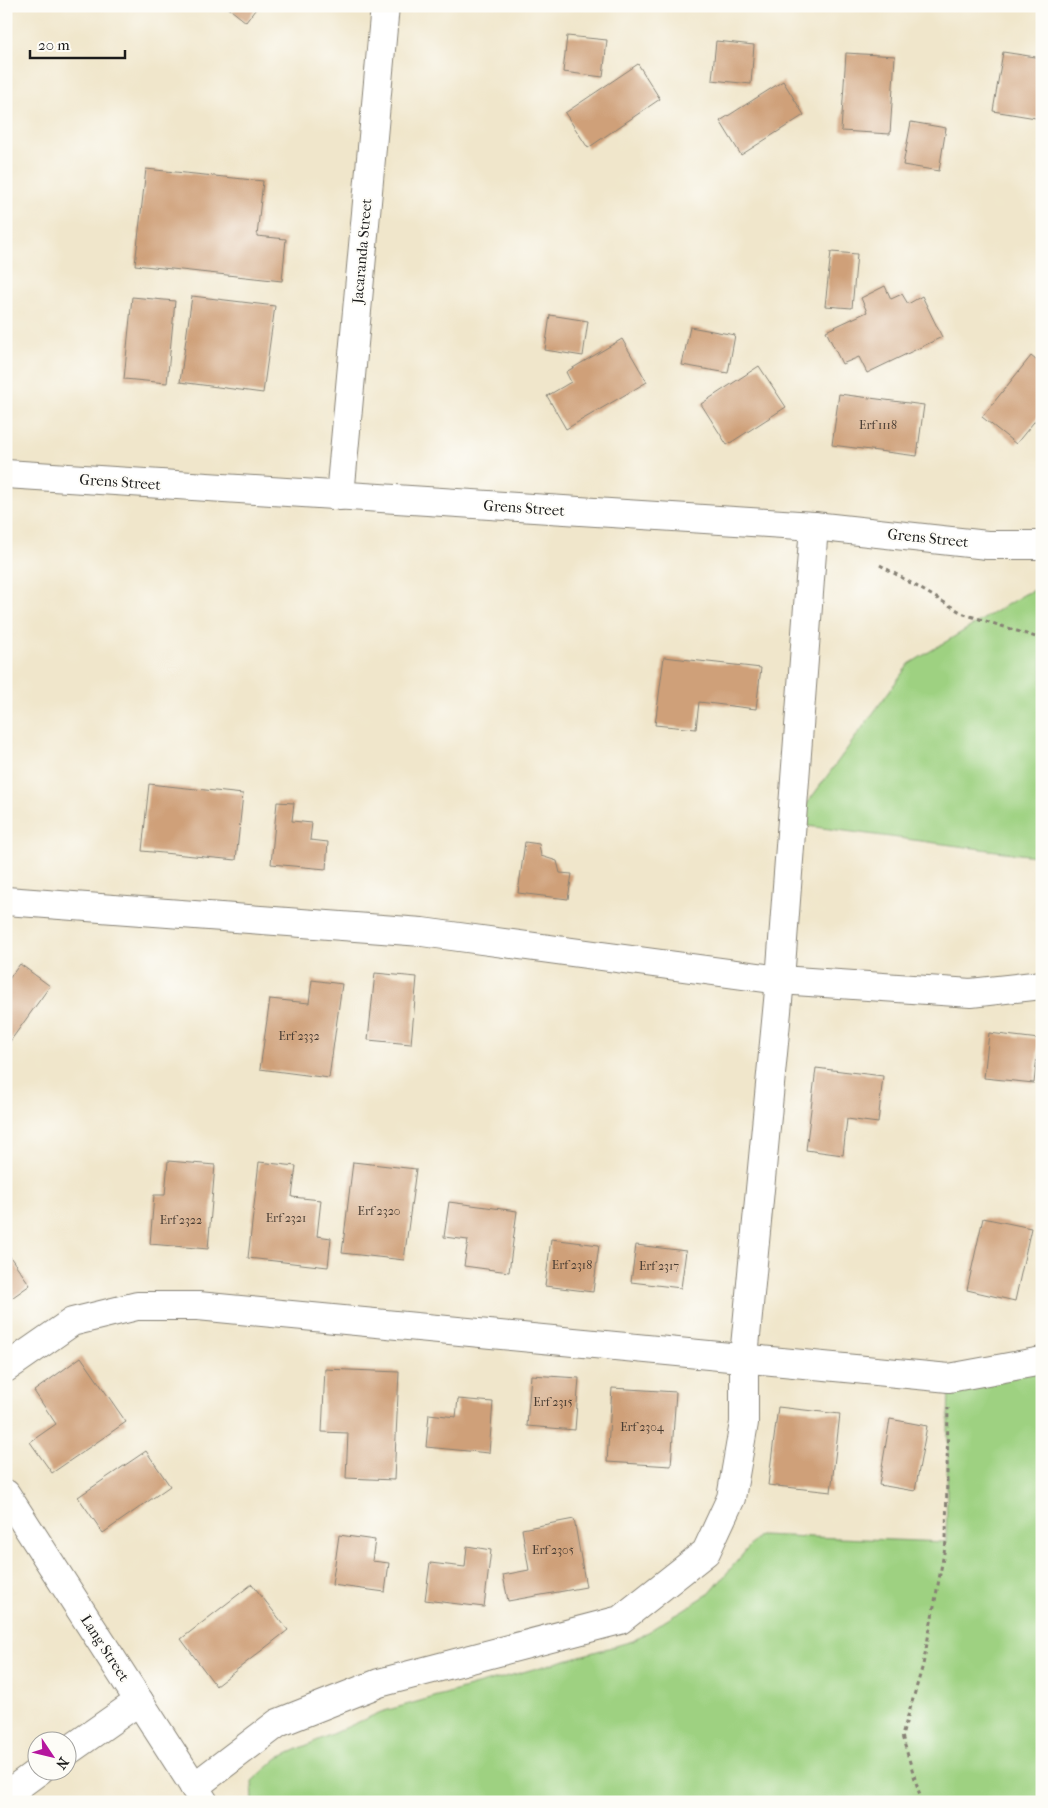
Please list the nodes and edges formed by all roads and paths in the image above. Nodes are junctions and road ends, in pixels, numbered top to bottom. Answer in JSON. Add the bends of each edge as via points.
{"nodes":[{"id":1,"x":385,"y":6,"type":"edge"},
{"id":2,"x":6,"y":474,"type":"edge"},
{"id":3,"x":340,"y":496,"type":"junction"},
{"id":4,"x":814,"y":526,"type":"junction"},
{"id":5,"x":1042,"y":544,"type":"edge"},
{"id":6,"x":873,"y":560,"type":"dead end"},
{"id":7,"x":1042,"y":639,"type":"edge"},
{"id":8,"x":6,"y":901,"type":"edge"},
{"id":9,"x":780,"y":980,"type":"junction"},
{"id":10,"x":1042,"y":986,"type":"edge"},
{"id":11,"x":744,"y":1356,"type":"junction"},
{"id":12,"x":1042,"y":1361,"type":"edge"},
{"id":13,"x":6,"y":1368,"type":"edge"},
{"id":14,"x":949,"y":1378,"type":"junction"},
{"id":15,"x":6,"y":1494,"type":"edge"},
{"id":16,"x":139,"y":1701,"type":"junction"},
{"id":17,"x":78,"y":1744,"type":"edge"},
{"id":18,"x":28,"y":1779,"type":"edge"},
{"id":19,"x":199,"y":1794,"type":"edge"},
{"id":20,"x":6,"y":1795,"type":"edge"},
{"id":21,"x":922,"y":1802,"type":"edge"}],
"edges":[{"from":1,"to":3,"type":"street","name":"Jacaranda Street"},
{"from":2,"to":3,"type":"street","name":"Grens Street"},
{"from":3,"to":4,"type":"street","name":"Grens Street"},
{"from":4,"to":5,"type":"street","name":"Grens Street","via":[[987,545]]},
{"from":4,"to":9,"type":"street"},
{"from":6,"to":7,"type":"path","via":[[964,614]]},
{"from":8,"to":9,"type":"street","via":[[422,932]]},
{"from":9,"to":10,"type":"street","via":[[972,993]]},
{"from":9,"to":11,"type":"street"},
{"from":11,"to":13,"type":"street","via":[[198,1306],[136,1306],[72,1322]]},
{"from":11,"to":14,"type":"street"},
{"from":11,"to":19,"type":"street","via":[[744,1423],[731,1498],[706,1552],[620,1620],[379,1684],[278,1723]]},
{"from":12,"to":14,"type":"street"},
{"from":14,"to":21,"type":"path","via":[[946,1542],[923,1665],[902,1736]]},
{"from":15,"to":16,"type":"street","name":"Lang Street"},
{"from":16,"to":17,"type":"street"},
{"from":16,"to":19,"type":"street","name":"Lang Street"},
{"from":18,"to":20,"type":"street"}]}
